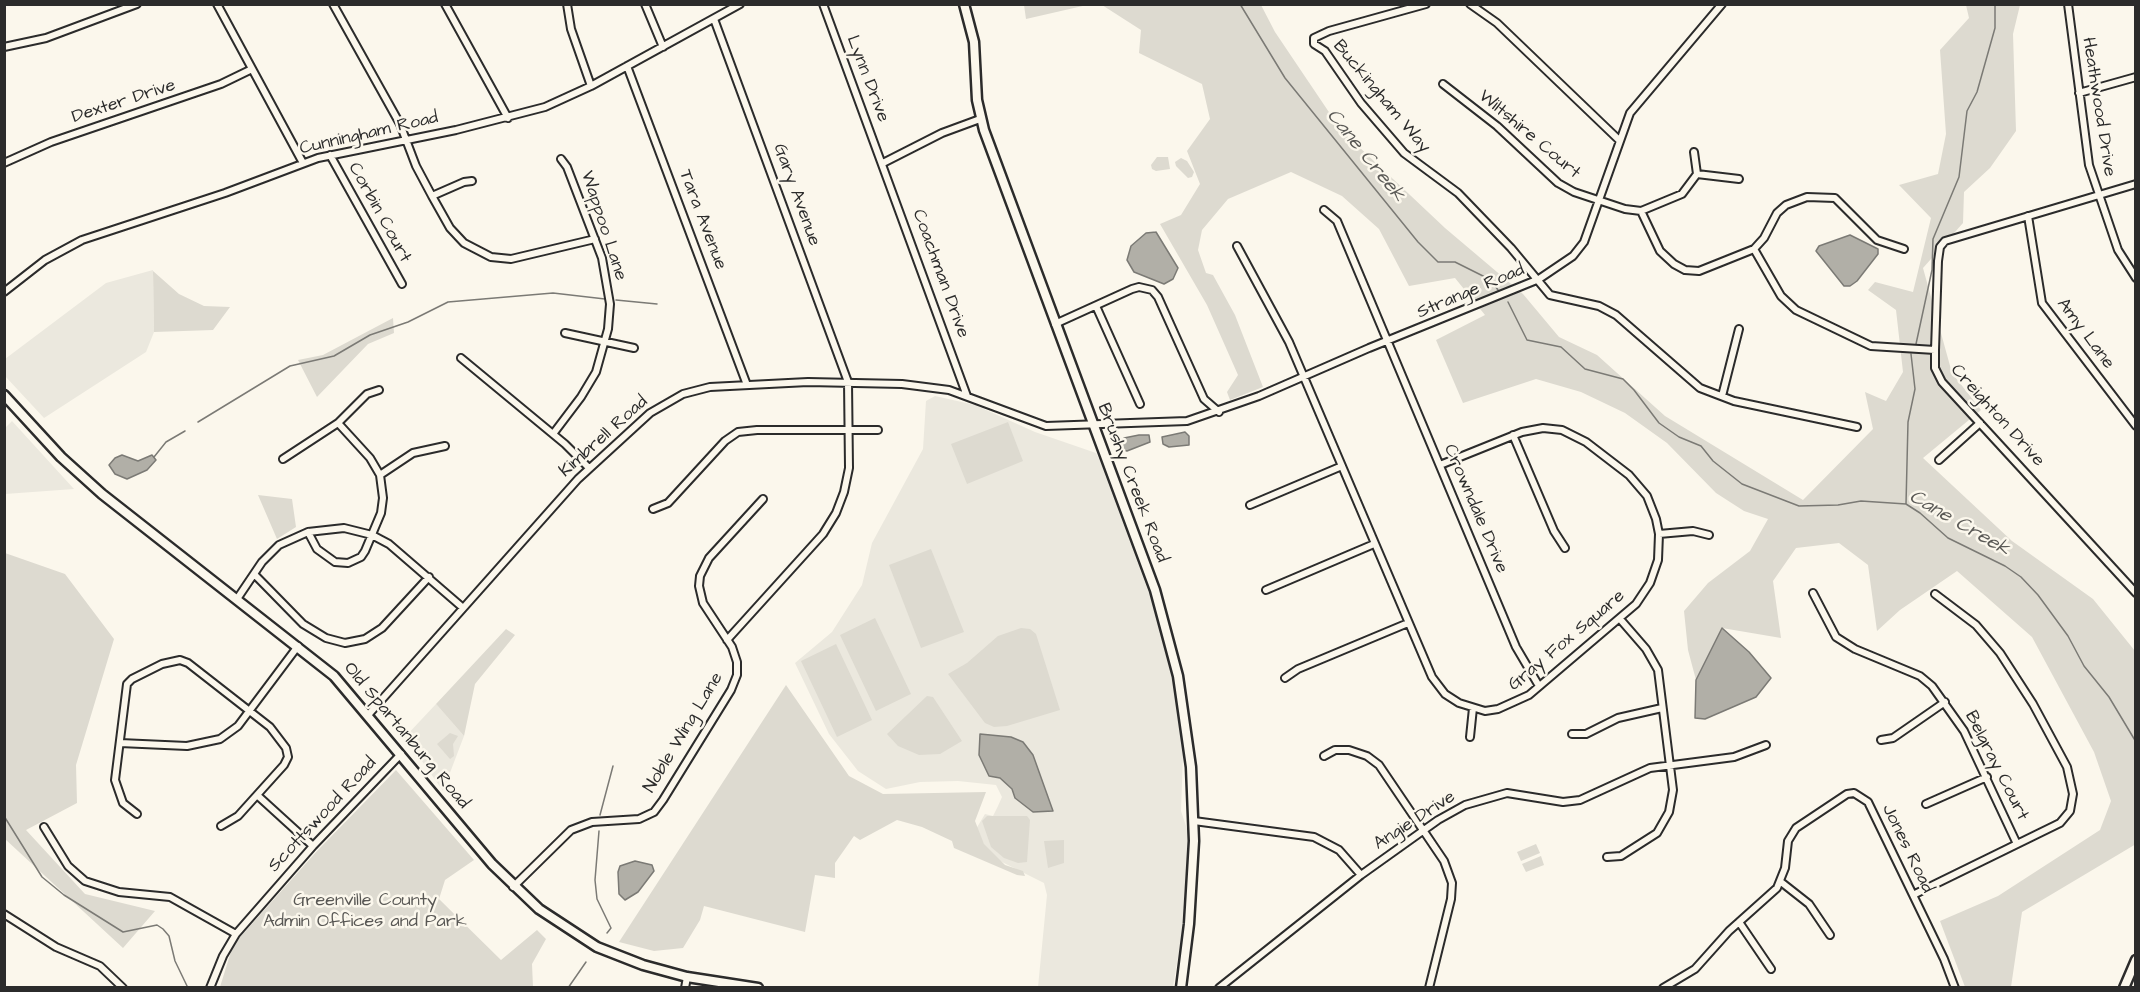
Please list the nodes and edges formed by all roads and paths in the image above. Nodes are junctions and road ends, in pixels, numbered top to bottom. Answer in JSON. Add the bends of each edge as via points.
{"nodes":[{"id":1,"x":137,"y":4,"type":"edge"},
{"id":2,"x":217,"y":4,"type":"edge"},
{"id":3,"x":333,"y":4,"type":"edge"},
{"id":4,"x":445,"y":4,"type":"edge"},
{"id":5,"x":567,"y":4,"type":"edge"},
{"id":6,"x":645,"y":4,"type":"edge"},
{"id":7,"x":740,"y":4,"type":"edge"},
{"id":8,"x":823,"y":4,"type":"edge"},
{"id":9,"x":964,"y":4,"type":"edge"},
{"id":10,"x":1426,"y":4,"type":"edge"},
{"id":11,"x":1470,"y":4,"type":"edge"},
{"id":12,"x":1722,"y":4,"type":"edge"},
{"id":13,"x":2068,"y":4,"type":"edge"},
{"id":14,"x":714,"y":19,"type":"junction"},
{"id":15,"x":663,"y":46,"type":"junction"},
{"id":16,"x":4,"y":47,"type":"edge"},
{"id":17,"x":627,"y":66,"type":"junction"},
{"id":18,"x":252,"y":69,"type":"junction"},
{"id":19,"x":2136,"y":77,"type":"edge"},
{"id":20,"x":1443,"y":84,"type":"dead end"},
{"id":21,"x":591,"y":86,"type":"junction"},
{"id":22,"x":2079,"y":93,"type":"junction"},
{"id":23,"x":508,"y":118,"type":"junction"},
{"id":24,"x":980,"y":118,"type":"junction"},
{"id":25,"x":407,"y":140,"type":"junction"},
{"id":26,"x":1619,"y":140,"type":"junction"},
{"id":27,"x":1694,"y":152,"type":"dead end"},
{"id":28,"x":330,"y":155,"type":"junction"},
{"id":29,"x":561,"y":159,"type":"dead end"},
{"id":30,"x":4,"y":163,"type":"edge"},
{"id":31,"x":303,"y":163,"type":"junction"},
{"id":32,"x":883,"y":163,"type":"junction"},
{"id":33,"x":1697,"y":174,"type":"junction"},
{"id":34,"x":1739,"y":179,"type":"dead end"},
{"id":35,"x":472,"y":181,"type":"dead end"},
{"id":36,"x":2136,"y":184,"type":"edge"},
{"id":37,"x":2098,"y":195,"type":"junction"},
{"id":38,"x":432,"y":196,"type":"junction"},
{"id":39,"x":1600,"y":200,"type":"junction"},
{"id":40,"x":1324,"y":210,"type":"dead end"},
{"id":41,"x":1641,"y":211,"type":"junction"},
{"id":42,"x":2028,"y":216,"type":"junction"},
{"id":43,"x":595,"y":239,"type":"junction"},
{"id":44,"x":1237,"y":246,"type":"dead end"},
{"id":45,"x":1754,"y":249,"type":"junction"},
{"id":46,"x":1904,"y":249,"type":"dead end"},
{"id":47,"x":2136,"y":278,"type":"edge"},
{"id":48,"x":1539,"y":279,"type":"junction"},
{"id":49,"x":402,"y":284,"type":"dead end"},
{"id":50,"x":4,"y":292,"type":"edge"},
{"id":51,"x":1096,"y":306,"type":"junction"},
{"id":52,"x":1055,"y":324,"type":"junction"},
{"id":53,"x":1739,"y":329,"type":"dead end"},
{"id":54,"x":565,"y":333,"type":"dead end"},
{"id":55,"x":606,"y":341,"type":"junction"},
{"id":56,"x":1387,"y":341,"type":"junction"},
{"id":57,"x":634,"y":348,"type":"dead end"},
{"id":58,"x":1935,"y":350,"type":"junction"},
{"id":59,"x":461,"y":358,"type":"dead end"},
{"id":60,"x":1304,"y":377,"type":"junction"},
{"id":61,"x":848,"y":382,"type":"junction"},
{"id":62,"x":747,"y":385,"type":"junction"},
{"id":63,"x":379,"y":390,"type":"dead end"},
{"id":64,"x":4,"y":395,"type":"edge"},
{"id":65,"x":967,"y":396,"type":"junction"},
{"id":66,"x":1722,"y":396,"type":"junction"},
{"id":67,"x":1204,"y":399,"type":"junction"},
{"id":68,"x":1140,"y":404,"type":"dead end"},
{"id":69,"x":1219,"y":412,"type":"junction"},
{"id":70,"x":1198,"y":418,"type":"junction"},
{"id":71,"x":338,"y":423,"type":"junction"},
{"id":72,"x":1980,"y":423,"type":"junction"},
{"id":73,"x":1092,"y":426,"type":"junction"},
{"id":74,"x":2136,"y":426,"type":"edge"},
{"id":75,"x":1857,"y":427,"type":"dead end"},
{"id":76,"x":848,"y":430,"type":"junction"},
{"id":77,"x":878,"y":430,"type":"dead end"},
{"id":78,"x":553,"y":434,"type":"junction"},
{"id":79,"x":1513,"y":435,"type":"junction"},
{"id":80,"x":445,"y":446,"type":"dead end"},
{"id":81,"x":283,"y":459,"type":"dead end"},
{"id":82,"x":1939,"y":460,"type":"dead end"},
{"id":83,"x":1440,"y":465,"type":"junction"},
{"id":84,"x":1342,"y":466,"type":"junction"},
{"id":85,"x":589,"y":468,"type":"junction"},
{"id":86,"x":380,"y":475,"type":"junction"},
{"id":87,"x":763,"y":499,"type":"dead end"},
{"id":88,"x":1250,"y":505,"type":"dead end"},
{"id":89,"x":653,"y":509,"type":"dead end"},
{"id":90,"x":308,"y":531,"type":"junction"},
{"id":91,"x":1659,"y":534,"type":"junction"},
{"id":92,"x":372,"y":535,"type":"junction"},
{"id":93,"x":1709,"y":535,"type":"dead end"},
{"id":94,"x":1374,"y":544,"type":"junction"},
{"id":95,"x":1565,"y":548,"type":"dead end"},
{"id":96,"x":254,"y":574,"type":"junction"},
{"id":97,"x":429,"y":577,"type":"junction"},
{"id":98,"x":1266,"y":590,"type":"dead end"},
{"id":99,"x":1813,"y":593,"type":"dead end"},
{"id":100,"x":2136,"y":593,"type":"edge"},
{"id":101,"x":1935,"y":594,"type":"dead end"},
{"id":102,"x":237,"y":598,"type":"junction"},
{"id":103,"x":462,"y":607,"type":"junction"},
{"id":104,"x":1620,"y":619,"type":"junction"},
{"id":105,"x":1408,"y":623,"type":"junction"},
{"id":106,"x":727,"y":639,"type":"junction"},
{"id":107,"x":298,"y":645,"type":"junction"},
{"id":108,"x":1285,"y":678,"type":"dead end"},
{"id":109,"x":1539,"y":686,"type":"junction"},
{"id":110,"x":1945,"y":702,"type":"junction"},
{"id":111,"x":1473,"y":708,"type":"junction"},
{"id":112,"x":1662,"y":708,"type":"junction"},
{"id":113,"x":250,"y":711,"type":"junction"},
{"id":114,"x":369,"y":714,"type":"junction"},
{"id":115,"x":1572,"y":734,"type":"dead end"},
{"id":116,"x":1470,"y":737,"type":"dead end"},
{"id":117,"x":1881,"y":740,"type":"dead end"},
{"id":118,"x":120,"y":743,"type":"junction"},
{"id":119,"x":1767,"y":745,"type":"dead end"},
{"id":120,"x":401,"y":754,"type":"junction"},
{"id":121,"x":1324,"y":756,"type":"dead end"},
{"id":122,"x":1670,"y":765,"type":"junction"},
{"id":123,"x":1987,"y":777,"type":"junction"},
{"id":124,"x":256,"y":795,"type":"junction"},
{"id":125,"x":1926,"y":804,"type":"dead end"},
{"id":126,"x":137,"y":814,"type":"dead end"},
{"id":127,"x":1194,"y":821,"type":"junction"},
{"id":128,"x":221,"y":826,"type":"dead end"},
{"id":129,"x":44,"y":827,"type":"dead end"},
{"id":130,"x":1424,"y":830,"type":"junction"},
{"id":131,"x":2018,"y":844,"type":"junction"},
{"id":132,"x":313,"y":846,"type":"junction"},
{"id":133,"x":1607,"y":856,"type":"dead end"},
{"id":134,"x":1361,"y":875,"type":"junction"},
{"id":135,"x":1780,"y":882,"type":"junction"},
{"id":136,"x":513,"y":887,"type":"junction"},
{"id":137,"x":1913,"y":895,"type":"junction"},
{"id":138,"x":4,"y":914,"type":"edge"},
{"id":139,"x":1739,"y":922,"type":"junction"},
{"id":140,"x":236,"y":934,"type":"junction"},
{"id":141,"x":1830,"y":935,"type":"dead end"},
{"id":142,"x":2136,"y":960,"type":"edge"},
{"id":143,"x":1772,"y":969,"type":"dead end"},
{"id":144,"x":687,"y":977,"type":"junction"},
{"id":145,"x":123,"y":987,"type":"edge"},
{"id":146,"x":210,"y":987,"type":"edge"},
{"id":147,"x":685,"y":987,"type":"edge"},
{"id":148,"x":759,"y":987,"type":"edge"},
{"id":149,"x":1180,"y":987,"type":"edge"},
{"id":150,"x":1219,"y":987,"type":"edge"},
{"id":151,"x":1429,"y":987,"type":"edge"},
{"id":152,"x":1663,"y":987,"type":"edge"},
{"id":153,"x":1955,"y":987,"type":"edge"},
{"id":154,"x":2124,"y":987,"type":"edge"}],
"edges":[{"from":1,"to":16,"type":"street","via":[[46,38]]},
{"from":2,"to":18,"type":"street"},
{"from":3,"to":25,"type":"street"},
{"from":4,"to":23,"type":"street"},
{"from":5,"to":21,"type":"street","via":[[569,23]]},
{"from":6,"to":15,"type":"street"},
{"from":7,"to":14,"type":"street","name":"Cunningham Road"},
{"from":8,"to":32,"type":"street","name":"Lynn Drive"},
{"from":9,"to":24,"type":"street","name":"Brushy Creek Road","via":[[974,42]]},
{"from":10,"to":48,"type":"street","name":"Buckingham Way","via":[[1317,35],[1314,44],[1325,51],[1361,103],[1404,153],[1458,193]]},
{"from":11,"to":26,"type":"street","via":[[1497,23]]},
{"from":12,"to":26,"type":"street","name":"Strange Road","via":[[1635,105]]},
{"from":13,"to":22,"type":"street","name":"Heathwood Drive"},
{"from":14,"to":15,"type":"street","name":"Cunningham Road"},
{"from":14,"to":61,"type":"street","name":"Gary Avenue"},
{"from":15,"to":17,"type":"street","name":"Cunningham Road"},
{"from":17,"to":21,"type":"street","name":"Cunningham Road"},
{"from":17,"to":62,"type":"street","name":"Tara Avenue"},
{"from":18,"to":30,"type":"street","name":"Dexter Drive","via":[[221,84],[51,142]]},
{"from":18,"to":31,"type":"street"},
{"from":19,"to":22,"type":"street"},
{"from":20,"to":39,"type":"street","name":"Wiltshire Court","via":[[1497,126],[1558,183]]},
{"from":21,"to":23,"type":"street","name":"Cunningham Road","via":[[545,107]]},
{"from":22,"to":37,"type":"street","name":"Heathwood Drive","via":[[2085,151]]},
{"from":23,"to":25,"type":"street","name":"Cunningham Road"},
{"from":24,"to":32,"type":"street"},
{"from":24,"to":52,"type":"street","name":"Brushy Creek Road"},
{"from":25,"to":28,"type":"street","name":"Cunningham Road"},
{"from":25,"to":38,"type":"street"},
{"from":26,"to":39,"type":"street","name":"Strange Road"},
{"from":27,"to":33,"type":"street"},
{"from":28,"to":31,"type":"street","name":"Cunningham Road"},
{"from":28,"to":49,"type":"street","name":"Corbin Court"},
{"from":29,"to":43,"type":"street","name":"Wappoo Lane"},
{"from":31,"to":50,"type":"street","name":"Cunningham Road","via":[[82,240],[45,260]]},
{"from":32,"to":65,"type":"street","name":"Coachman Drive"},
{"from":33,"to":34,"type":"street"},
{"from":33,"to":41,"type":"street","via":[[1682,194]]},
{"from":35,"to":38,"type":"street"},
{"from":36,"to":37,"type":"street","name":"Creighton Drive"},
{"from":37,"to":42,"type":"street","name":"Creighton Drive"},
{"from":37,"to":47,"type":"street","name":"Heathwood Drive","via":[[2118,250]]},
{"from":38,"to":43,"type":"street","via":[[457,237],[490,257],[518,258]]},
{"from":39,"to":41,"type":"street","name":"Wiltshire Court"},
{"from":39,"to":48,"type":"street","name":"Strange Road","via":[[1580,249]]},
{"from":40,"to":56,"type":"street","name":"Crowndale Drive","via":[[1337,221]]},
{"from":41,"to":45,"type":"street","via":[[1660,251],[1679,268],[1700,271]]},
{"from":42,"to":58,"type":"street","name":"Creighton Drive","via":[[1955,237],[1941,245]]},
{"from":42,"to":74,"type":"street","name":"Amy Lane","via":[[2042,303]]},
{"from":43,"to":55,"type":"street","name":"Wappoo Lane","via":[[609,293]]},
{"from":44,"to":60,"type":"street","name":"Gray Fox Square"},
{"from":45,"to":46,"type":"street","via":[[1786,205],[1819,196],[1835,198],[1877,240]]},
{"from":45,"to":58,"type":"street","via":[[1781,296],[1796,310],[1871,346]]},
{"from":48,"to":56,"type":"street","name":"Strange Road"},
{"from":48,"to":66,"type":"street","via":[[1550,295],[1599,306],[1616,315],[1700,388]]},
{"from":51,"to":52,"type":"street"},
{"from":51,"to":67,"type":"street","via":[[1139,287],[1155,292]]},
{"from":51,"to":68,"type":"street"},
{"from":52,"to":73,"type":"street","name":"Brushy Creek Road"},
{"from":53,"to":66,"type":"street"},
{"from":54,"to":55,"type":"street"},
{"from":55,"to":57,"type":"street"},
{"from":55,"to":78,"type":"street","name":"Wappoo Lane","via":[[591,382]]},
{"from":56,"to":60,"type":"street","name":"Strange Road"},
{"from":56,"to":83,"type":"street","name":"Crowndale Drive"},
{"from":58,"to":72,"type":"street","name":"Creighton Drive","via":[[1939,378]]},
{"from":59,"to":78,"type":"street"},
{"from":60,"to":69,"type":"street","name":"Strange Road"},
{"from":60,"to":84,"type":"street","name":"Gray Fox Square"},
{"from":61,"to":62,"type":"street","name":"Kimbrell Road"},
{"from":61,"to":65,"type":"street","name":"Kimbrell Road","via":[[933,387]]},
{"from":61,"to":76,"type":"street"},
{"from":62,"to":85,"type":"street","name":"Kimbrell Road","via":[[696,389],[665,402]]},
{"from":63,"to":71,"type":"street","via":[[363,396]]},
{"from":64,"to":102,"type":"street","name":"Old Spartanburg Road","via":[[82,476]]},
{"from":65,"to":73,"type":"street","name":"Kimbrell Road","via":[[1046,426]]},
{"from":66,"to":75,"type":"street"},
{"from":67,"to":69,"type":"street"},
{"from":67,"to":70,"type":"street"},
{"from":69,"to":70,"type":"street","name":"Strange Road"},
{"from":70,"to":73,"type":"street","name":"Strange Road"},
{"from":71,"to":81,"type":"street"},
{"from":71,"to":86,"type":"street"},
{"from":72,"to":82,"type":"street"},
{"from":72,"to":100,"type":"street","name":"Creighton Drive"},
{"from":73,"to":127,"type":"street","name":"Brushy Creek Road","via":[[1155,590],[1172,649],[1184,709]]},
{"from":76,"to":77,"type":"street"},
{"from":76,"to":89,"type":"street","via":[[738,432],[724,441],[668,503]]},
{"from":76,"to":106,"type":"street","via":[[848,477],[833,518],[816,542]]},
{"from":78,"to":85,"type":"street"},
{"from":79,"to":83,"type":"street","name":"Gray Fox Square"},
{"from":79,"to":91,"type":"street","name":"Gray Fox Square","via":[[1543,428],[1577,436],[1639,484],[1652,507]]},
{"from":79,"to":95,"type":"street"},
{"from":80,"to":86,"type":"street","via":[[413,453]]},
{"from":83,"to":109,"type":"street","name":"Crowndale Drive","via":[[1516,647]]},
{"from":84,"to":88,"type":"street"},
{"from":84,"to":94,"type":"street","name":"Gray Fox Square"},
{"from":85,"to":103,"type":"street","name":"Kimbrell Road"},
{"from":86,"to":92,"type":"street","via":[[382,506]]},
{"from":87,"to":106,"type":"street","name":"Noble Wing Lane","via":[[709,558],[700,576],[703,603]]},
{"from":90,"to":92,"type":"street","via":[[344,528]]},
{"from":90,"to":92,"type":"street","via":[[317,549],[341,564],[361,557]]},
{"from":90,"to":96,"type":"street","via":[[279,545]]},
{"from":91,"to":93,"type":"street","via":[[1693,531]]},
{"from":91,"to":104,"type":"street","name":"Gray Fox Square","via":[[1658,560],[1650,583]]},
{"from":92,"to":97,"type":"street"},
{"from":94,"to":98,"type":"street"},
{"from":94,"to":105,"type":"street","name":"Gray Fox Square"},
{"from":96,"to":97,"type":"street","via":[[303,624],[326,638],[345,643],[365,639],[382,628]]},
{"from":96,"to":102,"type":"street"},
{"from":97,"to":103,"type":"street"},
{"from":99,"to":110,"type":"street","name":"Belgray Court","via":[[1836,637],[1920,676]]},
{"from":101,"to":131,"type":"street","via":[[1976,626],[2000,653],[2067,767],[2073,794],[2070,811],[2060,823]]},
{"from":102,"to":107,"type":"street","name":"Old Spartanburg Road"},
{"from":103,"to":114,"type":"street","name":"Kimbrell Road"},
{"from":104,"to":109,"type":"street","name":"Gray Fox Square"},
{"from":104,"to":112,"type":"street","via":[[1654,661]]},
{"from":105,"to":108,"type":"street"},
{"from":105,"to":111,"type":"street","name":"Gray Fox Square","via":[[1438,686],[1456,702]]},
{"from":106,"to":136,"type":"street","name":"Noble Wing Lane","via":[[736,662],[735,682],[659,806],[634,821],[578,826],[566,833]]},
{"from":107,"to":113,"type":"street"},
{"from":107,"to":114,"type":"street","name":"Old Spartanburg Road"},
{"from":109,"to":111,"type":"street","name":"Gray Fox Square","via":[[1507,707],[1489,711]]},
{"from":110,"to":117,"type":"street","via":[[1893,738]]},
{"from":110,"to":123,"type":"street","name":"Belgray Court"},
{"from":111,"to":116,"type":"street"},
{"from":112,"to":115,"type":"street","via":[[1618,718],[1586,734]]},
{"from":112,"to":122,"type":"street"},
{"from":113,"to":118,"type":"street","via":[[233,731],[206,744]]},
{"from":113,"to":118,"type":"street","via":[[186,662],[171,661],[128,682]]},
{"from":113,"to":124,"type":"street","via":[[277,733],[288,753],[284,765]]},
{"from":114,"to":120,"type":"street","name":"Old Spartanburg Road"},
{"from":118,"to":126,"type":"street","via":[[116,787],[123,803]]},
{"from":119,"to":122,"type":"street","name":"Angie Drive","via":[[1734,757]]},
{"from":120,"to":132,"type":"street","name":"Scottswood Road"},
{"from":120,"to":136,"type":"street","name":"Old Spartanburg Road"},
{"from":121,"to":130,"type":"street","via":[[1335,750],[1350,750],[1372,760]]},
{"from":122,"to":130,"type":"street","name":"Angie Drive","via":[[1641,771],[1572,801],[1514,793],[1490,795]]},
{"from":122,"to":133,"type":"street","via":[[1672,796],[1662,826],[1636,849],[1621,856]]},
{"from":123,"to":125,"type":"street"},
{"from":123,"to":131,"type":"street","name":"Belgray Court"},
{"from":124,"to":128,"type":"street","via":[[233,820]]},
{"from":124,"to":132,"type":"street"},
{"from":127,"to":134,"type":"street","via":[[1314,837],[1339,850]]},
{"from":127,"to":149,"type":"street","name":"Brushy Creek Road","via":[[1193,870]]},
{"from":129,"to":140,"type":"street","via":[[68,866],[85,881],[119,892],[170,897]]},
{"from":130,"to":134,"type":"street","name":"Angie Drive"},
{"from":130,"to":151,"type":"street","via":[[1444,861],[1452,891]]},
{"from":131,"to":137,"type":"street"},
{"from":132,"to":140,"type":"street","name":"Scottswood Road"},
{"from":134,"to":150,"type":"street","name":"Angie Drive"},
{"from":135,"to":137,"type":"street","name":"Jones Road","via":[[1793,831],[1854,793],[1866,799]]},
{"from":135,"to":139,"type":"street","name":"Jones Road","via":[[1769,897]]},
{"from":135,"to":141,"type":"street","via":[[1809,904]]},
{"from":136,"to":144,"type":"street","name":"Old Spartanburg Road","via":[[555,922],[597,947]]},
{"from":137,"to":153,"type":"street","name":"Jones Road"},
{"from":138,"to":145,"type":"street","via":[[56,947],[100,966]]},
{"from":139,"to":143,"type":"street"},
{"from":139,"to":152,"type":"street","name":"Jones Road","via":[[1695,969]]},
{"from":140,"to":146,"type":"street","name":"Scottswood Road"},
{"from":142,"to":154,"type":"street"},
{"from":144,"to":147,"type":"street"},
{"from":144,"to":148,"type":"street","name":"Old Spartanburg Road"}]}
